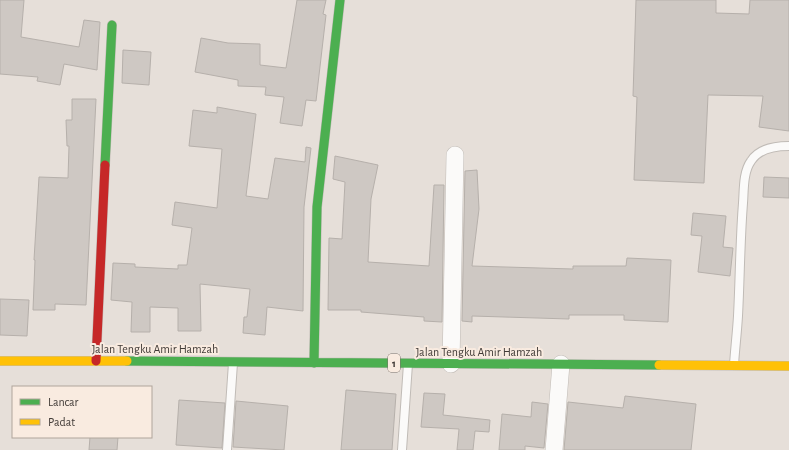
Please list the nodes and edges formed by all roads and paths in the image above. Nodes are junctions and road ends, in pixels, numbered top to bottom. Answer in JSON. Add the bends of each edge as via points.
{"nodes":[{"id":1,"x":340,"y":0,"type":"edge"},
{"id":2,"x":112,"y":25,"type":"dead end"},
{"id":3,"x":789,"y":146,"type":"edge"},
{"id":4,"x":455,"y":155,"type":"dead end"},
{"id":5,"x":0,"y":361,"type":"edge"},
{"id":6,"x":96,"y":361,"type":"junction"},
{"id":7,"x":233,"y":362,"type":"junction"},
{"id":8,"x":314,"y":363,"type":"junction"},
{"id":9,"x":408,"y":363,"type":"junction"},
{"id":10,"x":452,"y":364,"type":"junction"},
{"id":11,"x":562,"y":364,"type":"junction"},
{"id":12,"x":734,"y":365,"type":"junction"},
{"id":13,"x":789,"y":366,"type":"edge"},
{"id":14,"x":227,"y":450,"type":"edge"},
{"id":15,"x":402,"y":450,"type":"edge"},
{"id":16,"x":554,"y":450,"type":"edge"}],
"edges":[{"from":1,"to":8,"type":"main road","via":[[317,208]]},
{"from":2,"to":6,"type":"main road"},
{"from":3,"to":12,"type":"lane","via":[[774,146],[762,151],[750,161],[748,167],[741,231]]},
{"from":4,"to":10,"type":"street"},
{"from":5,"to":6,"type":"main road","name":"Jalan Tengku Amir Hamzah","number":"1"},
{"from":6,"to":7,"type":"main road","name":"Jalan Tengku Amir Hamzah","number":"1"},
{"from":7,"to":8,"type":"main road","name":"Jalan Tengku Amir Hamzah","number":"1"},
{"from":7,"to":14,"type":"lane"},
{"from":8,"to":9,"type":"main road","name":"Jalan Tengku Amir Hamzah","number":"1"},
{"from":9,"to":10,"type":"main road","name":"Jalan Tengku Amir Hamzah","number":"1"},
{"from":9,"to":15,"type":"lane"},
{"from":10,"to":11,"type":"main road","name":"Jalan Tengku Amir Hamzah","number":"1"},
{"from":11,"to":12,"type":"main road","name":"Jalan Tengku Amir Hamzah","number":"1"},
{"from":11,"to":16,"type":"street"},
{"from":12,"to":13,"type":"main road","name":"Jalan Tengku Amir Hamzah","number":"1"}]}
